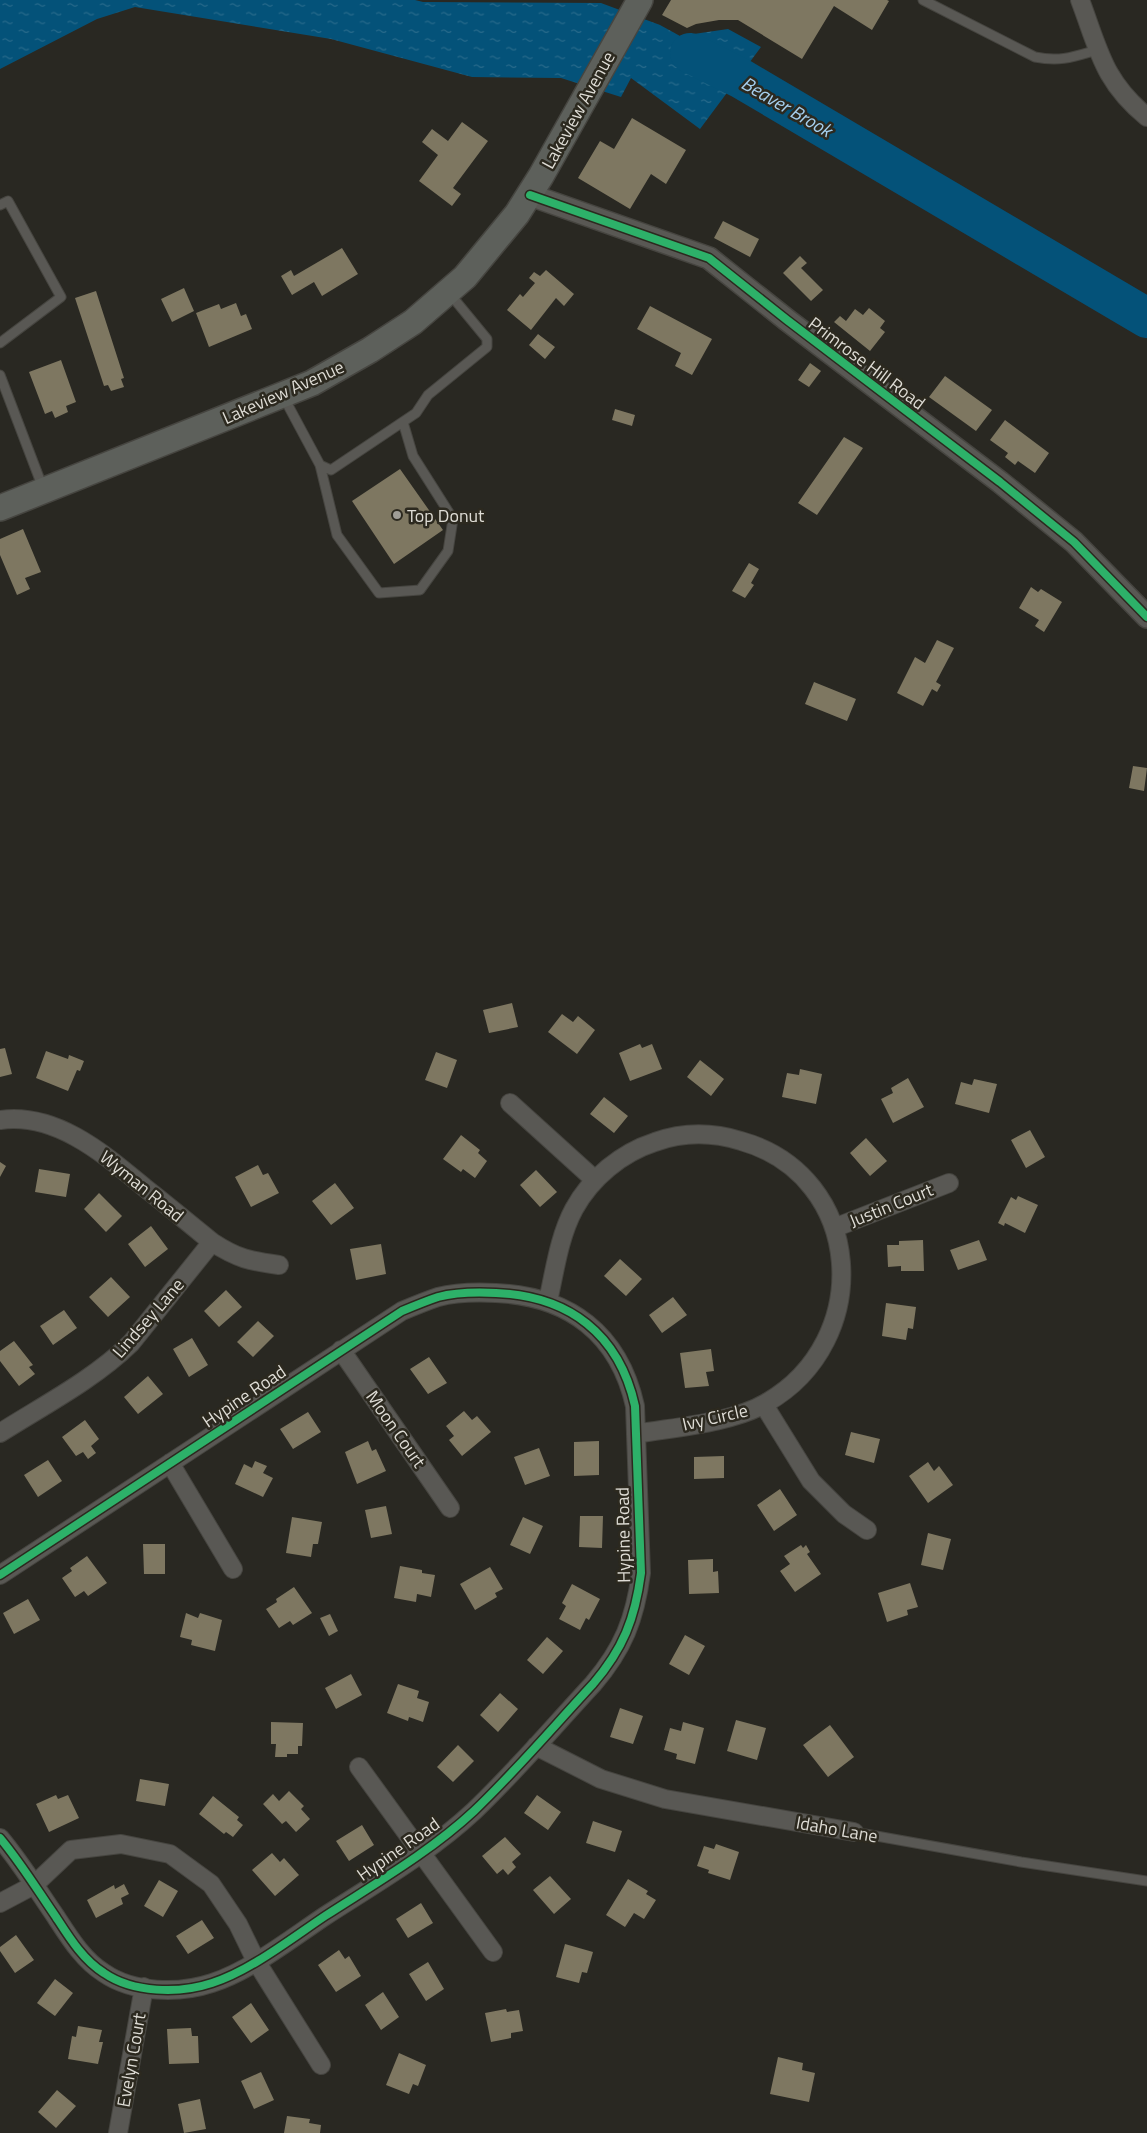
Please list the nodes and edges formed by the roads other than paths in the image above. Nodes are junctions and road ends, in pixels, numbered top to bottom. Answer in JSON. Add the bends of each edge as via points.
{"nodes":[{"id":1,"x":640,"y":0,"type":"edge"},
{"id":2,"x":923,"y":0,"type":"edge"},
{"id":3,"x":1080,"y":0,"type":"edge"},
{"id":4,"x":1097,"y":50,"type":"junction"},
{"id":5,"x":1147,"y":117,"type":"edge"},
{"id":6,"x":530,"y":194,"type":"junction"},
{"id":7,"x":0,"y":204,"type":"edge"},
{"id":8,"x":449,"y":292,"type":"junction"},
{"id":9,"x":0,"y":343,"type":"edge"},
{"id":10,"x":0,"y":375,"type":"edge"},
{"id":11,"x":283,"y":396,"type":"junction"},
{"id":12,"x":403,"y":422,"type":"junction"},
{"id":13,"x":320,"y":465,"type":"junction"},
{"id":14,"x":44,"y":490,"type":"junction"},
{"id":15,"x":0,"y":508,"type":"edge"},
{"id":16,"x":1147,"y":617,"type":"edge"},
{"id":17,"x":510,"y":1103,"type":"dead end"},
{"id":18,"x":0,"y":1120,"type":"edge"},
{"id":19,"x":595,"y":1180,"type":"junction"},
{"id":20,"x":949,"y":1183,"type":"dead end"},
{"id":21,"x":834,"y":1228,"type":"junction"},
{"id":22,"x":212,"y":1242,"type":"junction"},
{"id":23,"x":279,"y":1265,"type":"dead end"},
{"id":24,"x":548,"y":1301,"type":"junction"},
{"id":25,"x":341,"y":1350,"type":"junction"},
{"id":26,"x":764,"y":1404,"type":"junction"},
{"id":27,"x":0,"y":1433,"type":"edge"},
{"id":28,"x":636,"y":1434,"type":"junction"},
{"id":29,"x":170,"y":1463,"type":"junction"},
{"id":30,"x":450,"y":1508,"type":"dead end"},
{"id":31,"x":867,"y":1530,"type":"dead end"},
{"id":32,"x":233,"y":1569,"type":"dead end"},
{"id":33,"x":0,"y":1575,"type":"edge"},
{"id":34,"x":536,"y":1746,"type":"junction"},
{"id":35,"x":359,"y":1767,"type":"dead end"},
{"id":36,"x":854,"y":1832,"type":"joint"},
{"id":37,"x":0,"y":1838,"type":"edge"},
{"id":38,"x":421,"y":1853,"type":"junction"},
{"id":39,"x":1147,"y":1881,"type":"edge"},
{"id":40,"x":34,"y":1885,"type":"junction"},
{"id":41,"x":0,"y":1903,"type":"edge"},
{"id":42,"x":493,"y":1952,"type":"dead end"},
{"id":43,"x":256,"y":1960,"type":"junction"},
{"id":44,"x":144,"y":1987,"type":"junction"},
{"id":45,"x":321,"y":2065,"type":"dead end"},
{"id":46,"x":118,"y":2133,"type":"edge"}],
"edges":[{"from":1,"to":6,"type":"main road","name":"Lakeview Avenue"},
{"from":2,"to":4,"type":"lane","via":[[1035,57],[1066,59]]},
{"from":3,"to":4,"type":"street"},
{"from":4,"to":5,"type":"street","via":[[1122,93]]},
{"from":6,"to":8,"type":"main road","name":"Lakeview Avenue","via":[[482,258]]},
{"from":6,"to":16,"type":"street","name":"Primrose Hill Road","via":[[709,258],[1074,542]]},
{"from":7,"to":9,"type":"lane","via":[[8,201],[61,297]]},
{"from":8,"to":11,"type":"main road","name":"Lakeview Avenue","via":[[413,322],[370,350]]},
{"from":8,"to":12,"type":"lane","via":[[487,339],[487,347],[428,394],[416,412]]},
{"from":10,"to":14,"type":"lane"},
{"from":11,"to":13,"type":"lane"},
{"from":11,"to":14,"type":"main road","name":"Lakeview Avenue"},
{"from":12,"to":13,"type":"lane","via":[[332,470]]},
{"from":12,"to":13,"type":"lane","via":[[412,456],[453,519],[448,551],[420,590],[378,593],[337,535]]},
{"from":14,"to":15,"type":"main road","name":"Lakeview Avenue"},
{"from":17,"to":19,"type":"street"},
{"from":18,"to":22,"type":"street","name":"Wyman Road","via":[[26,1120],[80,1139],[101,1152]]},
{"from":19,"to":21,"type":"street","name":"Ivy Circle","via":[[628,1154],[666,1138],[687,1134],[728,1137],[768,1151],[801,1176],[822,1204]]},
{"from":19,"to":24,"type":"street","name":"Ivy Circle","via":[[567,1224]]},
{"from":20,"to":21,"type":"street","name":"Justin Court"},
{"from":21,"to":26,"type":"street","name":"Ivy Circle","via":[[842,1269],[841,1296],[832,1330],[812,1366],[782,1394]]},
{"from":22,"to":23,"type":"street","name":"Wyman Road","via":[[249,1261]]},
{"from":22,"to":27,"type":"street","name":"Lindsey Lane","via":[[120,1354]]},
{"from":24,"to":25,"type":"street","name":"Hypine Road","via":[[496,1292],[440,1297],[402,1311]]},
{"from":24,"to":28,"type":"street","name":"Hypine Road","via":[[564,1307],[606,1342],[630,1384]]},
{"from":25,"to":29,"type":"street","name":"Hypine Road"},
{"from":25,"to":30,"type":"street","name":"Moon Court"},
{"from":26,"to":28,"type":"street","name":"Ivy Circle","via":[[735,1416]]},
{"from":26,"to":31,"type":"street","via":[[811,1480],[844,1514]]},
{"from":28,"to":34,"type":"street","name":"Hypine Road","via":[[640,1573],[632,1621],[608,1667]]},
{"from":29,"to":32,"type":"street"},
{"from":29,"to":33,"type":"street","name":"Hypine Road"},
{"from":34,"to":36,"type":"street","name":"Idaho Lane","via":[[601,1779],[665,1799]]},
{"from":34,"to":38,"type":"street","name":"Hypine Road","via":[[475,1810]]},
{"from":35,"to":38,"type":"street"},
{"from":36,"to":39,"type":"lane","name":"Idaho Lane"},
{"from":37,"to":40,"type":"street","name":"Hypine Road"},
{"from":38,"to":42,"type":"street"},
{"from":38,"to":43,"type":"street","name":"Hypine Road"},
{"from":40,"to":41,"type":"street"},
{"from":40,"to":43,"type":"street","via":[[71,1850],[121,1844],[170,1854],[211,1884],[238,1924]]},
{"from":40,"to":44,"type":"street","name":"Hypine Road","via":[[87,1958],[104,1973],[122,1982]]},
{"from":43,"to":44,"type":"street","name":"Hypine Road","via":[[213,1983],[193,1988],[172,1991]]},
{"from":43,"to":45,"type":"street"},
{"from":44,"to":46,"type":"street","name":"Evelyn Court"}]}
